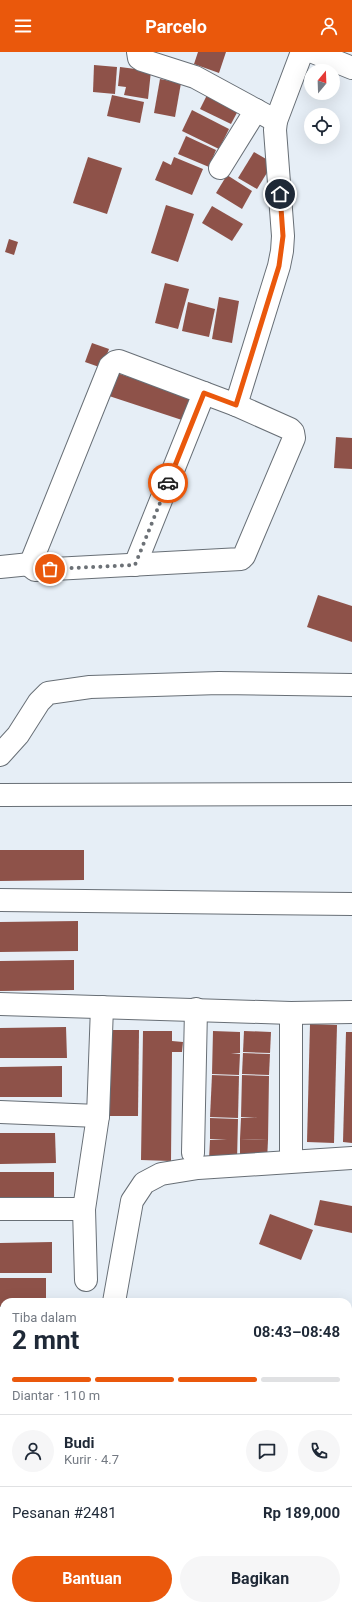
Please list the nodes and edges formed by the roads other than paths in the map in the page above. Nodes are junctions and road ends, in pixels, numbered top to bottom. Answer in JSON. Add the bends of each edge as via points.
{"nodes":[{"id":1,"x":138,"y":52,"type":"edge"},
{"id":2,"x":302,"y":52,"type":"edge"},
{"id":3,"x":313,"y":52,"type":"edge"},
{"id":4,"x":352,"y":68,"type":"edge"},
{"id":5,"x":256,"y":110,"type":"junction"},
{"id":6,"x":276,"y":121,"type":"junction"},
{"id":7,"x":220,"y":168,"type":"dead end"},
{"id":8,"x":204,"y":393,"type":"junction"},
{"id":9,"x":236,"y":405,"type":"junction"},
{"id":10,"x":30,"y":564,"type":"junction"},
{"id":11,"x":135,"y":565,"type":"junction"},
{"id":12,"x":0,"y":567,"type":"edge"},
{"id":13,"x":352,"y":685,"type":"edge"},
{"id":14,"x":0,"y":755,"type":"edge"},
{"id":15,"x":352,"y":794,"type":"edge"},
{"id":16,"x":0,"y":795,"type":"edge"},
{"id":17,"x":0,"y":900,"type":"edge"},
{"id":18,"x":352,"y":904,"type":"edge"},
{"id":19,"x":0,"y":1004,"type":"edge"},
{"id":20,"x":102,"y":1007,"type":"junction"},
{"id":21,"x":196,"y":1009,"type":"junction"},
{"id":22,"x":352,"y":1012,"type":"edge"},
{"id":23,"x":291,"y":1013,"type":"junction"},
{"id":24,"x":0,"y":1112,"type":"edge"},
{"id":25,"x":98,"y":1116,"type":"junction"},
{"id":26,"x":291,"y":1151,"type":"dead end"},
{"id":27,"x":194,"y":1154,"type":"dead end"},
{"id":28,"x":352,"y":1158,"type":"edge"},
{"id":29,"x":0,"y":1209,"type":"edge"},
{"id":30,"x":84,"y":1210,"type":"junction"},
{"id":31,"x":86,"y":1280,"type":"dead end"},
{"id":32,"x":115,"y":1298,"type":"edge"}],
"edges":[{"from":1,"to":5,"type":"street","via":[[142,60],[194,77]]},
{"from":2,"to":6,"type":"street"},
{"from":3,"to":4,"type":"street"},
{"from":5,"to":6,"type":"street"},
{"from":5,"to":7,"type":"street"},
{"from":6,"to":9,"type":"street","via":[[282,251]]},
{"from":8,"to":9,"type":"street"},
{"from":8,"to":10,"type":"street","via":[[123,362],[113,363]]},
{"from":8,"to":11,"type":"street"},
{"from":9,"to":11,"type":"street","via":[[290,429],[294,438],[244,556],[238,560]]},
{"from":10,"to":11,"type":"street","via":[[35,570]]},
{"from":10,"to":12,"type":"street"},
{"from":13,"to":14,"type":"street","via":[[219,683],[90,687],[48,693],[38,702],[18,735]]},
{"from":15,"to":16,"type":"street"},
{"from":17,"to":18,"type":"street"},
{"from":19,"to":20,"type":"street"},
{"from":20,"to":21,"type":"street"},
{"from":20,"to":25,"type":"street"},
{"from":21,"to":23,"type":"street"},
{"from":21,"to":27,"type":"street"},
{"from":22,"to":23,"type":"street"},
{"from":23,"to":26,"type":"street"},
{"from":24,"to":25,"type":"street"},
{"from":25,"to":30,"type":"street"},
{"from":28,"to":32,"type":"street","via":[[198,1168],[161,1174],[144,1183],[132,1201]]},
{"from":29,"to":30,"type":"street"},
{"from":30,"to":31,"type":"street"}]}
